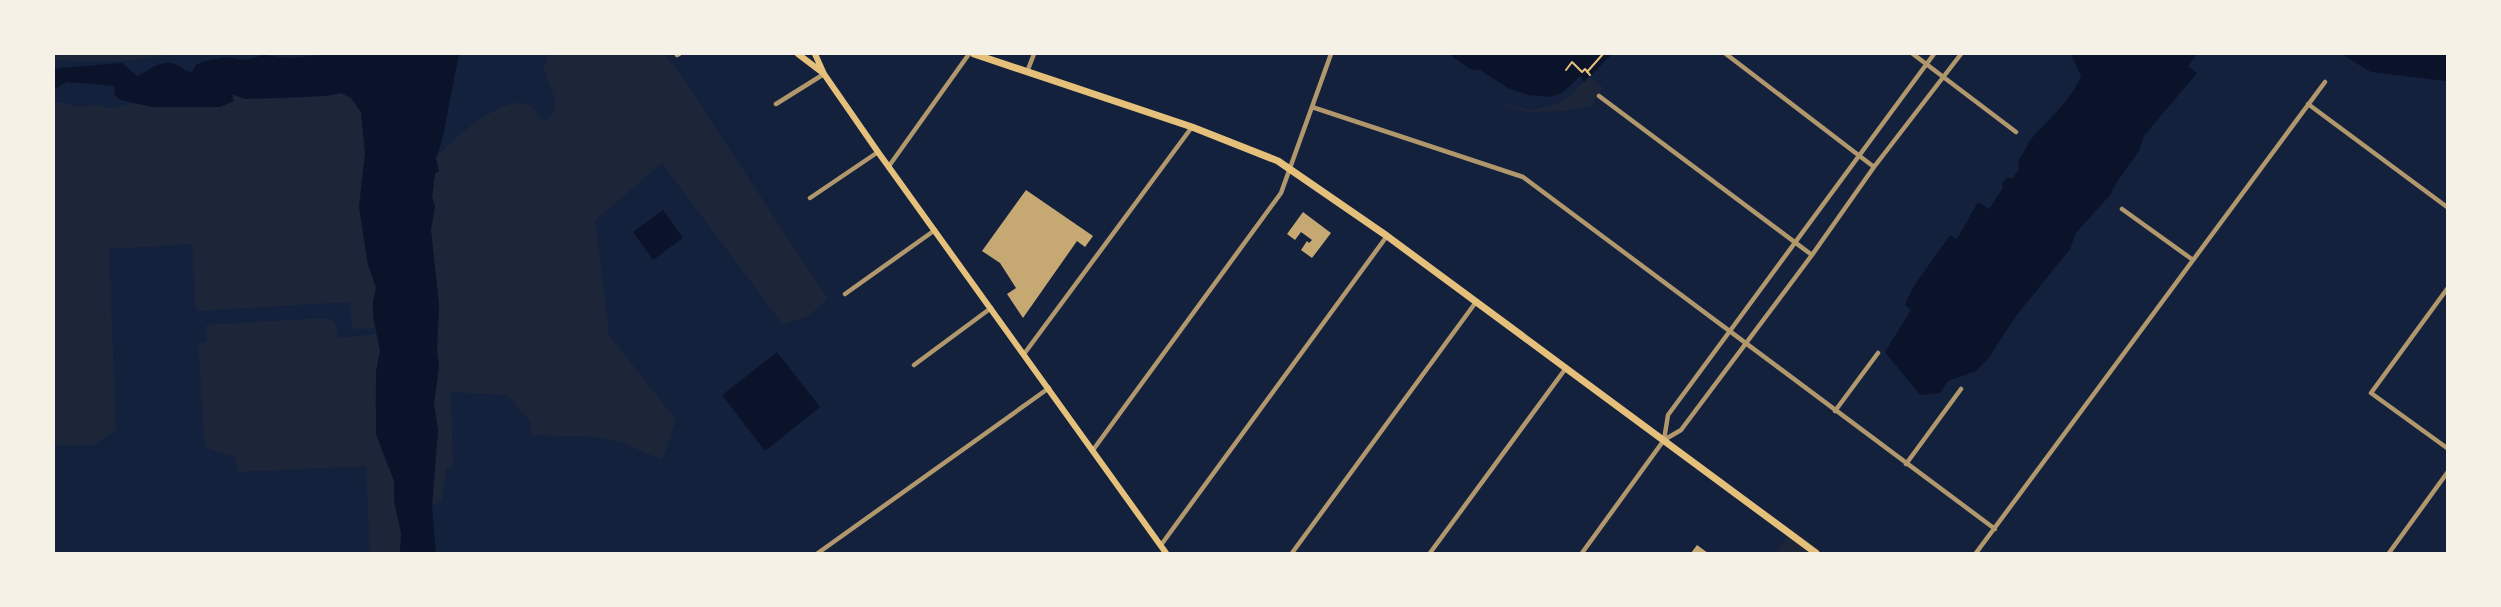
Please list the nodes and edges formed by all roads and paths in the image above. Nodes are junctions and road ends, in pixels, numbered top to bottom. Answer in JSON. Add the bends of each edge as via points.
{"nodes":[{"id":1,"x":798,"y":54,"type":"edge"},
{"id":2,"x":815,"y":54,"type":"edge"},
{"id":3,"x":969,"y":54,"type":"edge"},
{"id":4,"x":974,"y":54,"type":"edge"},
{"id":5,"x":1034,"y":54,"type":"edge"},
{"id":6,"x":1331,"y":54,"type":"edge"},
{"id":7,"x":1604,"y":54,"type":"edge"},
{"id":8,"x":1726,"y":54,"type":"edge"},
{"id":9,"x":1913,"y":54,"type":"edge"},
{"id":10,"x":1934,"y":54,"type":"edge"},
{"id":11,"x":1961,"y":54,"type":"edge"},
{"id":12,"x":1926,"y":64,"type":"junction"},
{"id":13,"x":1566,"y":70,"type":"dead end"},
{"id":14,"x":1027,"y":72,"type":"junction"},
{"id":15,"x":1587,"y":72,"type":"junction"},
{"id":16,"x":824,"y":74,"type":"junction"},
{"id":17,"x":1590,"y":75,"type":"dead end"},
{"id":18,"x":1945,"y":77,"type":"junction"},
{"id":19,"x":2325,"y":82,"type":"dead end"},
{"id":20,"x":1599,"y":96,"type":"dead end"},
{"id":21,"x":776,"y":104,"type":"dead end"},
{"id":22,"x":2308,"y":104,"type":"junction"},
{"id":23,"x":1312,"y":107,"type":"junction"},
{"id":24,"x":1192,"y":127,"type":"junction"},
{"id":25,"x":2016,"y":132,"type":"dead end"},
{"id":26,"x":878,"y":152,"type":"junction"},
{"id":27,"x":1859,"y":155,"type":"junction"},
{"id":28,"x":888,"y":166,"type":"junction"},
{"id":29,"x":1874,"y":167,"type":"junction"},
{"id":30,"x":1290,"y":168,"type":"junction"},
{"id":31,"x":810,"y":198,"type":"dead end"},
{"id":32,"x":2447,"y":207,"type":"edge"},
{"id":33,"x":2122,"y":209,"type":"dead end"},
{"id":34,"x":935,"y":230,"type":"junction"},
{"id":35,"x":1387,"y":236,"type":"junction"},
{"id":36,"x":1794,"y":243,"type":"junction"},
{"id":37,"x":1812,"y":255,"type":"junction"},
{"id":38,"x":2193,"y":260,"type":"junction"},
{"id":39,"x":2447,"y":289,"type":"edge"},
{"id":40,"x":845,"y":294,"type":"dead end"},
{"id":41,"x":1476,"y":302,"type":"junction"},
{"id":42,"x":991,"y":308,"type":"junction"},
{"id":43,"x":1729,"y":332,"type":"junction"},
{"id":44,"x":1746,"y":344,"type":"junction"},
{"id":45,"x":1878,"y":353,"type":"dead end"},
{"id":46,"x":1024,"y":354,"type":"junction"},
{"id":47,"x":914,"y":365,"type":"dead end"},
{"id":48,"x":1566,"y":368,"type":"junction"},
{"id":49,"x":1049,"y":388,"type":"junction"},
{"id":50,"x":1961,"y":389,"type":"dead end"},
{"id":51,"x":1835,"y":411,"type":"junction"},
{"id":52,"x":1664,"y":440,"type":"junction"},
{"id":53,"x":2447,"y":448,"type":"edge"},
{"id":54,"x":1093,"y":450,"type":"junction"},
{"id":55,"x":1906,"y":464,"type":"junction"},
{"id":56,"x":2447,"y":473,"type":"edge"},
{"id":57,"x":1995,"y":529,"type":"junction"},
{"id":58,"x":1161,"y":545,"type":"junction"},
{"id":59,"x":818,"y":553,"type":"edge"},
{"id":60,"x":1166,"y":553,"type":"edge"},
{"id":61,"x":1292,"y":553,"type":"edge"},
{"id":62,"x":1430,"y":553,"type":"edge"},
{"id":63,"x":1582,"y":553,"type":"edge"},
{"id":64,"x":1816,"y":553,"type":"edge"},
{"id":65,"x":1976,"y":553,"type":"edge"},
{"id":66,"x":2389,"y":553,"type":"edge"}],
"edges":[{"from":1,"to":16,"type":"main road"},
{"from":2,"to":16,"type":"main road"},
{"from":3,"to":28,"type":"street"},
{"from":4,"to":14,"type":"main road"},
{"from":5,"to":14,"type":"street"},
{"from":6,"to":23,"type":"street"},
{"from":7,"to":15,"type":"path"},
{"from":8,"to":27,"type":"street"},
{"from":9,"to":12,"type":"street"},
{"from":10,"to":12,"type":"street"},
{"from":11,"to":18,"type":"street"},
{"from":12,"to":18,"type":"street"},
{"from":12,"to":27,"type":"street"},
{"from":13,"to":15,"type":"path","via":[[1572,62],[1582,72],[1585,69]]},
{"from":14,"to":24,"type":"main road"},
{"from":15,"to":17,"type":"path"},
{"from":16,"to":21,"type":"street"},
{"from":16,"to":26,"type":"main road"},
{"from":18,"to":25,"type":"street"},
{"from":18,"to":29,"type":"street"},
{"from":19,"to":22,"type":"street"},
{"from":20,"to":36,"type":"street"},
{"from":22,"to":32,"type":"street"},
{"from":22,"to":38,"type":"street"},
{"from":23,"to":30,"type":"street"},
{"from":23,"to":43,"type":"street","via":[[1524,177]]},
{"from":24,"to":30,"type":"main road"},
{"from":24,"to":46,"type":"street"},
{"from":26,"to":28,"type":"main road"},
{"from":26,"to":31,"type":"street"},
{"from":27,"to":29,"type":"street"},
{"from":27,"to":36,"type":"street"},
{"from":28,"to":34,"type":"main road"},
{"from":29,"to":37,"type":"street"},
{"from":30,"to":35,"type":"main road"},
{"from":30,"to":54,"type":"street","via":[[1281,193]]},
{"from":33,"to":38,"type":"street"},
{"from":34,"to":40,"type":"street"},
{"from":34,"to":42,"type":"main road"},
{"from":35,"to":41,"type":"main road"},
{"from":35,"to":58,"type":"street"},
{"from":36,"to":37,"type":"street"},
{"from":36,"to":43,"type":"street"},
{"from":37,"to":44,"type":"street"},
{"from":38,"to":57,"type":"street"},
{"from":39,"to":53,"type":"street","via":[[2371,393]]},
{"from":41,"to":48,"type":"main road"},
{"from":41,"to":61,"type":"street"},
{"from":42,"to":46,"type":"main road"},
{"from":42,"to":47,"type":"street"},
{"from":43,"to":44,"type":"street"},
{"from":43,"to":52,"type":"street","via":[[1668,415]]},
{"from":44,"to":51,"type":"street"},
{"from":44,"to":52,"type":"street","via":[[1681,430]]},
{"from":45,"to":51,"type":"street"},
{"from":46,"to":49,"type":"main road"},
{"from":48,"to":52,"type":"main road"},
{"from":48,"to":62,"type":"street"},
{"from":49,"to":54,"type":"main road"},
{"from":49,"to":59,"type":"street"},
{"from":50,"to":55,"type":"street"},
{"from":51,"to":55,"type":"street"},
{"from":52,"to":63,"type":"street"},
{"from":52,"to":64,"type":"main road"},
{"from":54,"to":58,"type":"main road"},
{"from":55,"to":57,"type":"street"},
{"from":56,"to":66,"type":"street"},
{"from":57,"to":65,"type":"street"},
{"from":58,"to":60,"type":"main road"}]}
